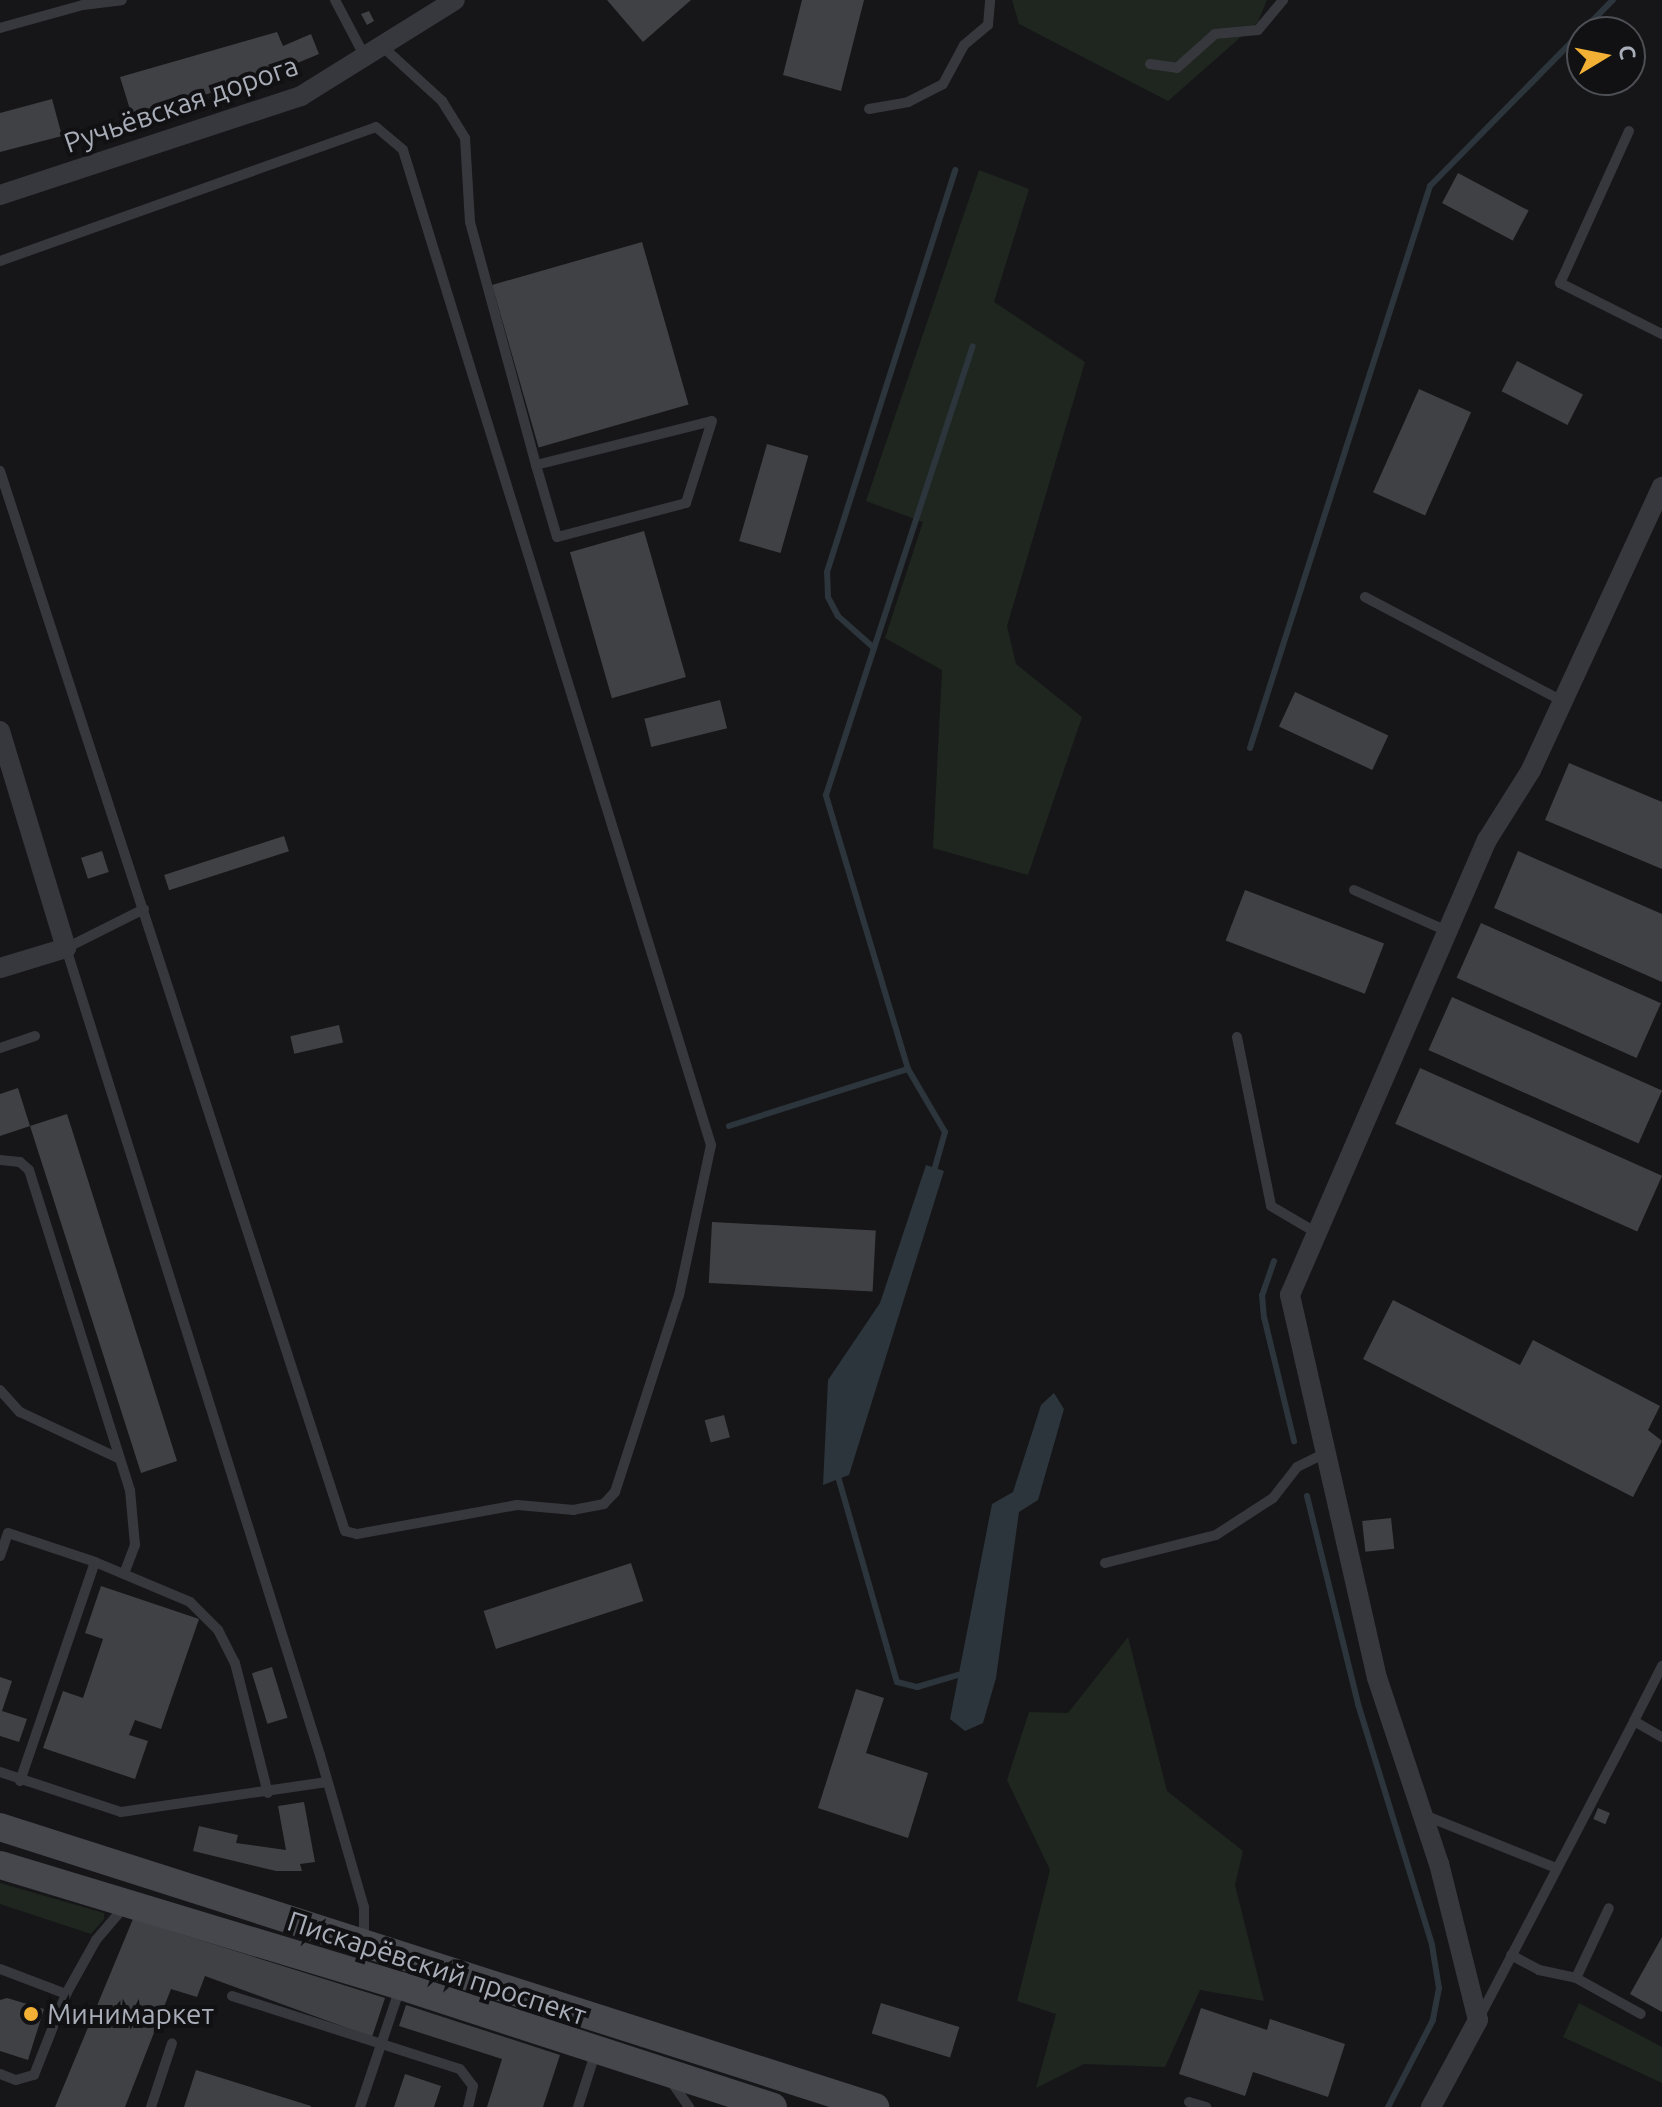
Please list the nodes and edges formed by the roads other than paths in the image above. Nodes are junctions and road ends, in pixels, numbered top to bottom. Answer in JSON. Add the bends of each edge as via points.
{"nodes":[{"id":1,"x":122,"y":0,"type":"edge"},
{"id":2,"x":335,"y":0,"type":"edge"},
{"id":3,"x":455,"y":0,"type":"edge"},
{"id":4,"x":990,"y":0,"type":"edge"},
{"id":5,"x":1283,"y":0,"type":"edge"},
{"id":6,"x":0,"y":28,"type":"edge"},
{"id":7,"x":375,"y":53,"type":"junction"},
{"id":8,"x":1150,"y":64,"type":"dead end"},
{"id":9,"x":869,"y":109,"type":"dead end"},
{"id":10,"x":1629,"y":131,"type":"dead end"},
{"id":11,"x":0,"y":195,"type":"edge"},
{"id":12,"x":0,"y":261,"type":"edge"},
{"id":13,"x":1662,"y":334,"type":"edge"},
{"id":14,"x":536,"y":465,"type":"junction"},
{"id":15,"x":0,"y":471,"type":"edge"},
{"id":16,"x":1662,"y":487,"type":"edge"},
{"id":17,"x":1365,"y":597,"type":"dead end"},
{"id":18,"x":1564,"y":702,"type":"junction"},
{"id":19,"x":0,"y":731,"type":"edge"},
{"id":20,"x":1354,"y":890,"type":"dead end"},
{"id":21,"x":144,"y":909,"type":"junction"},
{"id":22,"x":1447,"y":931,"type":"junction"},
{"id":23,"x":66,"y":948,"type":"junction"},
{"id":24,"x":0,"y":968,"type":"edge"},
{"id":25,"x":35,"y":1036,"type":"dead end"},
{"id":26,"x":1237,"y":1037,"type":"dead end"},
{"id":27,"x":0,"y":1048,"type":"edge"},
{"id":28,"x":0,"y":1160,"type":"edge"},
{"id":29,"x":1317,"y":1233,"type":"junction"},
{"id":30,"x":0,"y":1390,"type":"edge"},
{"id":31,"x":1324,"y":1454,"type":"junction"},
{"id":32,"x":120,"y":1459,"type":"junction"},
{"id":33,"x":0,"y":1556,"type":"edge"},
{"id":34,"x":95,"y":1562,"type":"junction"},
{"id":35,"x":1105,"y":1563,"type":"dead end"},
{"id":36,"x":124,"y":1574,"type":"junction"},
{"id":37,"x":1662,"y":1666,"type":"edge"},
{"id":38,"x":1634,"y":1721,"type":"junction"},
{"id":39,"x":1662,"y":1737,"type":"edge"},
{"id":40,"x":0,"y":1772,"type":"edge"},
{"id":41,"x":20,"y":1781,"type":"junction"},
{"id":42,"x":327,"y":1782,"type":"junction"},
{"id":43,"x":268,"y":1793,"type":"junction"},
{"id":44,"x":1422,"y":1814,"type":"junction"},
{"id":45,"x":0,"y":1827,"type":"edge"},
{"id":46,"x":0,"y":1865,"type":"edge"},
{"id":47,"x":1556,"y":1868,"type":"junction"},
{"id":48,"x":127,"y":1904,"type":"junction"},
{"id":49,"x":1609,"y":1908,"type":"dead end"},
{"id":50,"x":363,"y":1944,"type":"junction"},
{"id":51,"x":1511,"y":1955,"type":"junction"},
{"id":52,"x":0,"y":1969,"type":"edge"},
{"id":53,"x":1576,"y":1978,"type":"junction"},
{"id":54,"x":401,"y":1986,"type":"junction"},
{"id":55,"x":66,"y":1994,"type":"junction"},
{"id":56,"x":232,"y":1996,"type":"dead end"},
{"id":57,"x":1641,"y":2014,"type":"dead end"},
{"id":58,"x":1478,"y":2020,"type":"junction"},
{"id":59,"x":172,"y":2043,"type":"dead end"},
{"id":60,"x":381,"y":2044,"type":"junction"},
{"id":61,"x":597,"y":2050,"type":"junction"},
{"id":62,"x":665,"y":2072,"type":"junction"},
{"id":63,"x":0,"y":2074,"type":"edge"},
{"id":64,"x":1189,"y":2102,"type":"dead end"},
{"id":65,"x":151,"y":2107,"type":"edge"},
{"id":66,"x":360,"y":2107,"type":"edge"},
{"id":67,"x":468,"y":2107,"type":"edge"},
{"id":68,"x":578,"y":2107,"type":"edge"},
{"id":69,"x":689,"y":2107,"type":"edge"},
{"id":70,"x":773,"y":2107,"type":"edge"},
{"id":71,"x":875,"y":2107,"type":"edge"},
{"id":72,"x":1206,"y":2107,"type":"edge"},
{"id":73,"x":1431,"y":2107,"type":"edge"}],
"edges":[{"from":1,"to":6,"type":"lane"},
{"from":2,"to":7,"type":"lane"},
{"from":3,"to":7,"type":"street","name":"Ручьёвская дорога"},
{"from":4,"to":9,"type":"lane","via":[[988,25],[964,45],[943,84],[908,102]]},
{"from":5,"to":8,"type":"lane","via":[[1258,30],[1215,34],[1177,68]]},
{"from":7,"to":11,"type":"street","name":"Ручьёвская дорога","via":[[301,96]]},
{"from":7,"to":14,"type":"lane","via":[[442,101],[465,138],[470,222]]},
{"from":10,"to":13,"type":"lane","via":[[1560,283]]},
{"from":12,"to":21,"type":"lane","via":[[376,127],[403,150],[711,1145],[675,1309],[615,1492],[604,1504],[574,1510],[517,1505],[357,1534],[345,1531]]},
{"from":14,"to":14,"type":"lane","via":[[580,454],[712,421],[686,503],[557,537]]},
{"from":15,"to":21,"type":"lane"},
{"from":16,"to":18,"type":"street"},
{"from":17,"to":18,"type":"lane"},
{"from":18,"to":22,"type":"street","via":[[1531,770],[1487,840]]},
{"from":19,"to":23,"type":"street"},
{"from":20,"to":22,"type":"lane"},
{"from":21,"to":23,"type":"lane"},
{"from":22,"to":29,"type":"street"},
{"from":23,"to":24,"type":"street"},
{"from":23,"to":42,"type":"lane"},
{"from":25,"to":27,"type":"lane"},
{"from":26,"to":29,"type":"lane","via":[[1271,1206]]},
{"from":28,"to":32,"type":"lane","via":[[20,1162],[29,1170]]},
{"from":29,"to":31,"type":"street","via":[[1290,1295]]},
{"from":30,"to":32,"type":"lane","via":[[20,1412]]},
{"from":31,"to":35,"type":"lane","via":[[1297,1467],[1273,1498],[1216,1535]]},
{"from":31,"to":44,"type":"street","via":[[1377,1678]]},
{"from":32,"to":36,"type":"lane","via":[[136,1524]]},
{"from":33,"to":34,"type":"lane","via":[[8,1533]]},
{"from":34,"to":36,"type":"lane"},
{"from":34,"to":41,"type":"lane"},
{"from":36,"to":43,"type":"lane","via":[[190,1602],[218,1630],[235,1663]]},
{"from":37,"to":38,"type":"lane"},
{"from":38,"to":39,"type":"lane"},
{"from":38,"to":47,"type":"lane"},
{"from":40,"to":41,"type":"lane"},
{"from":41,"to":43,"type":"lane","via":[[121,1812]]},
{"from":42,"to":43,"type":"lane"},
{"from":42,"to":50,"type":"lane","via":[[364,1907]]},
{"from":44,"to":47,"type":"lane"},
{"from":44,"to":58,"type":"street"},
{"from":45,"to":50,"type":"main road","name":"Пискарёвский проспект"},
{"from":46,"to":48,"type":"main road","name":"Пискарёвский проспект"},
{"from":47,"to":51,"type":"lane"},
{"from":48,"to":54,"type":"main road","name":"Пискарёвский проспект"},
{"from":48,"to":55,"type":"lane","via":[[96,1940]]},
{"from":49,"to":53,"type":"lane"},
{"from":50,"to":71,"type":"main road","name":"Пискарёвский проспект"},
{"from":51,"to":53,"type":"lane","via":[[1539,1970]]},
{"from":51,"to":58,"type":"lane"},
{"from":52,"to":55,"type":"lane"},
{"from":53,"to":57,"type":"lane"},
{"from":54,"to":60,"type":"lane"},
{"from":54,"to":61,"type":"main road","name":"Пискарёвский проспект"},
{"from":55,"to":63,"type":"lane","via":[[34,2075],[16,2080]]},
{"from":56,"to":60,"type":"lane"},
{"from":58,"to":73,"type":"street"},
{"from":59,"to":65,"type":"lane"},
{"from":60,"to":66,"type":"lane"},
{"from":60,"to":67,"type":"lane","via":[[466,2073],[473,2086]]},
{"from":61,"to":62,"type":"main road","name":"Пискарёвский проспект"},
{"from":61,"to":68,"type":"lane"},
{"from":62,"to":69,"type":"lane"},
{"from":62,"to":70,"type":"main road","name":"Пискарёвский проспект"},
{"from":64,"to":72,"type":"lane"}]}
